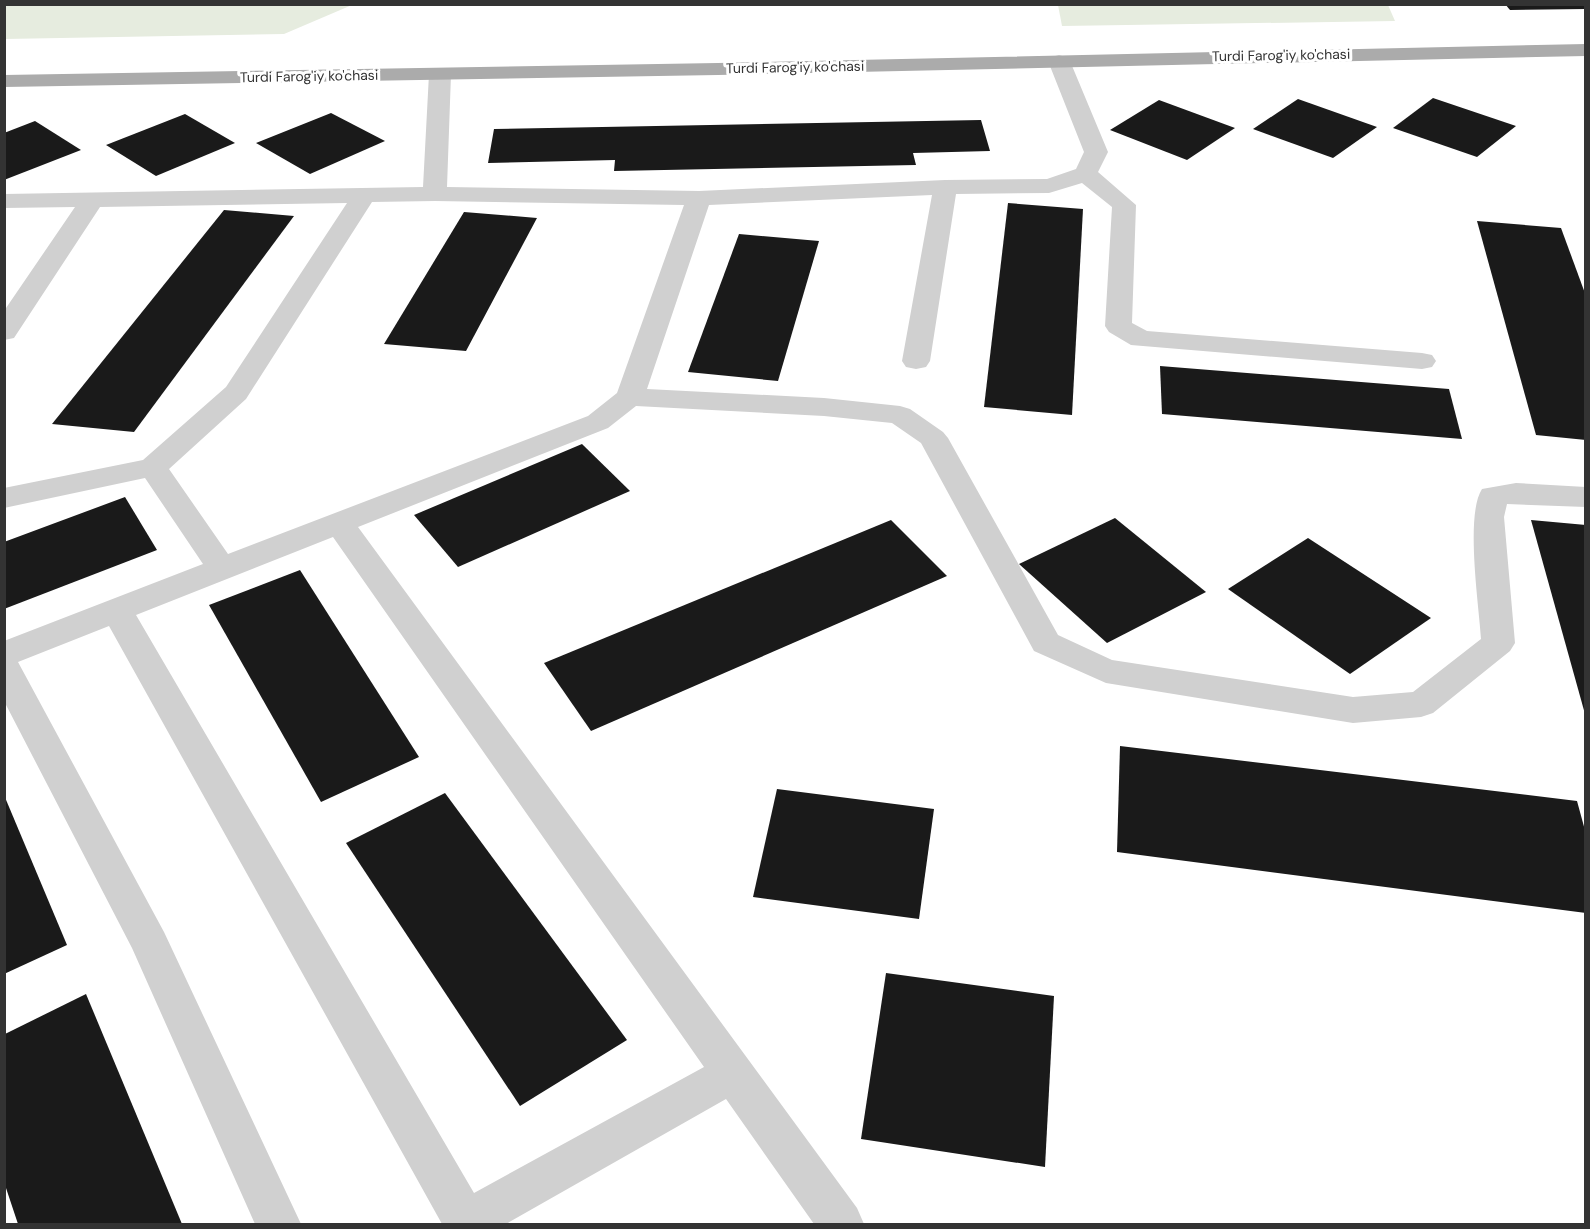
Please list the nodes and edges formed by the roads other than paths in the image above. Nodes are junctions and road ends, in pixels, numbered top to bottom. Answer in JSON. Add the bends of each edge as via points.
{"nodes":[{"id":1,"x":1586,"y":50,"type":"edge"},
{"id":2,"x":1059,"y":61,"type":"junction"},
{"id":3,"x":440,"y":74,"type":"junction"},
{"id":4,"x":4,"y":81,"type":"edge"},
{"id":5,"x":1085,"y":174,"type":"junction"},
{"id":6,"x":945,"y":187,"type":"junction"},
{"id":7,"x":435,"y":194,"type":"junction"},
{"id":8,"x":363,"y":197,"type":"junction"},
{"id":9,"x":699,"y":198,"type":"junction"},
{"id":10,"x":92,"y":200,"type":"junction"},
{"id":11,"x":4,"y":201,"type":"edge"},
{"id":12,"x":4,"y":332,"type":"edge"},
{"id":13,"x":916,"y":361,"type":"dead end"},
{"id":14,"x":1422,"y":361,"type":"dead end"},
{"id":15,"x":630,"y":397,"type":"junction"},
{"id":16,"x":153,"y":467,"type":"junction"},
{"id":17,"x":1586,"y":497,"type":"edge"},
{"id":18,"x":4,"y":498,"type":"edge"},
{"id":19,"x":339,"y":523,"type":"junction"},
{"id":20,"x":222,"y":569,"type":"junction"},
{"id":21,"x":117,"y":610,"type":"junction"},
{"id":22,"x":4,"y":654,"type":"edge"},
{"id":23,"x":4,"y":667,"type":"edge"},
{"id":24,"x":732,"y":1072,"type":"junction"},
{"id":25,"x":278,"y":1224,"type":"edge"},
{"id":26,"x":466,"y":1224,"type":"edge"},
{"id":27,"x":841,"y":1224,"type":"edge"}],
"edges":[{"from":1,"to":2,"type":"main road","name":"Turdi Farog'iy ko'chasi"},
{"from":2,"to":3,"type":"main road","name":"Turdi Farog'iy ko'chasi"},
{"from":2,"to":5,"type":"street","via":[[1096,152]]},
{"from":3,"to":4,"type":"main road","name":"Turdi Farog'iy ko'chasi"},
{"from":3,"to":7,"type":"street"},
{"from":5,"to":6,"type":"street","via":[[1049,186]]},
{"from":5,"to":14,"type":"street","via":[[1124,205],[1118,326],[1141,339]]},
{"from":6,"to":9,"type":"street"},
{"from":6,"to":13,"type":"street"},
{"from":7,"to":8,"type":"street"},
{"from":7,"to":9,"type":"street"},
{"from":8,"to":10,"type":"street"},
{"from":8,"to":16,"type":"street","via":[[236,393]]},
{"from":9,"to":15,"type":"street"},
{"from":10,"to":11,"type":"street"},
{"from":10,"to":12,"type":"street"},
{"from":15,"to":17,"type":"street","via":[[900,415],[933,438],[1046,643],[1106,671],[1353,710],[1421,704],[1498,643],[1490,517],[1493,496],[1516,493]]},
{"from":15,"to":19,"type":"street","via":[[598,422]]},
{"from":16,"to":18,"type":"street"},
{"from":16,"to":20,"type":"street"},
{"from":19,"to":20,"type":"street"},
{"from":19,"to":24,"type":"street"},
{"from":20,"to":21,"type":"street"},
{"from":21,"to":22,"type":"street"},
{"from":21,"to":26,"type":"street"},
{"from":23,"to":25,"type":"street","via":[[150,944]]},
{"from":24,"to":26,"type":"street"},
{"from":24,"to":27,"type":"street"}]}
